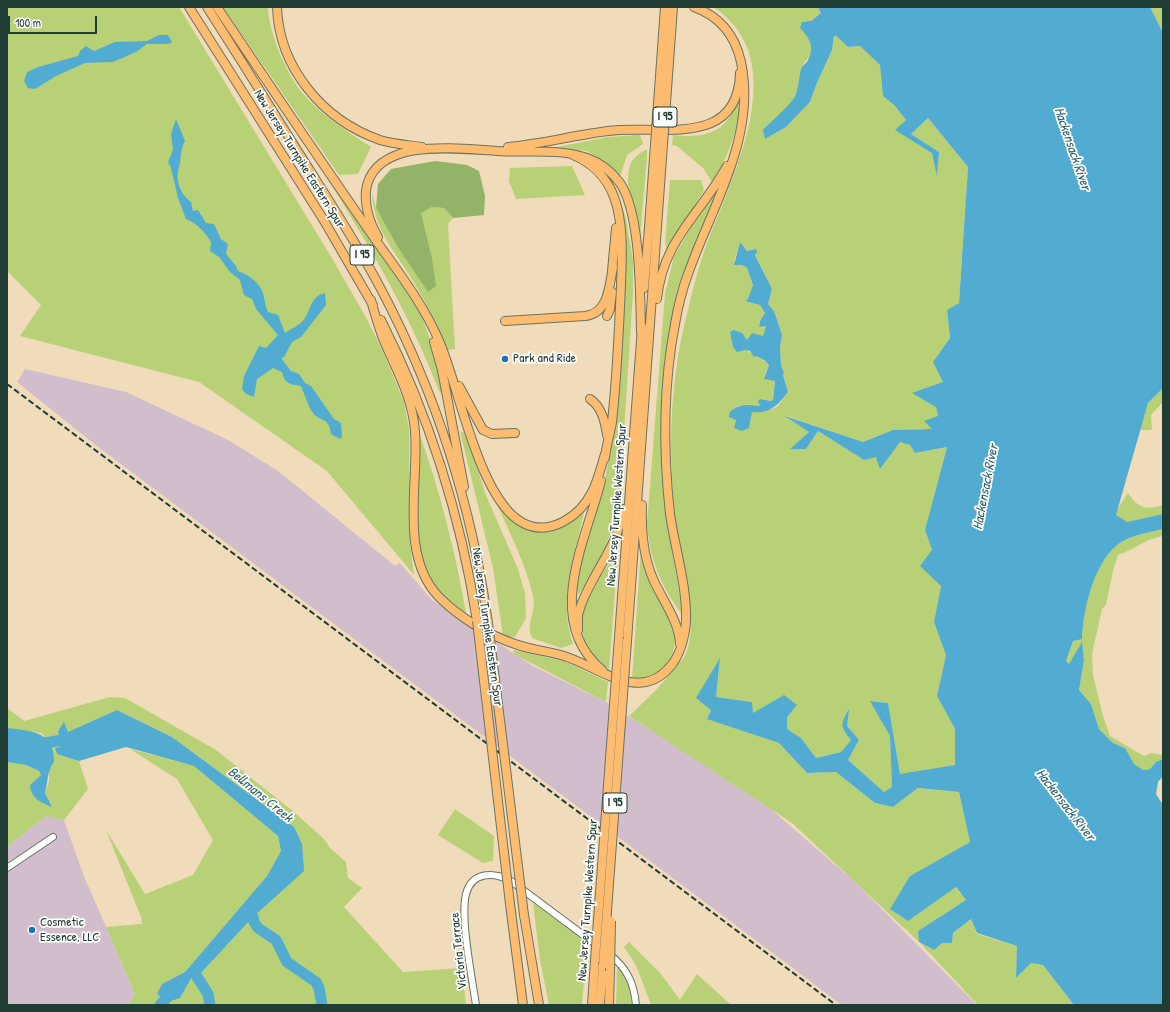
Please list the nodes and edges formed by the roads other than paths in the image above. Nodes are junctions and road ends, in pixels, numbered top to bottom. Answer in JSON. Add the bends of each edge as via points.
{"nodes":[{"id":1,"x":189,"y":7,"type":"edge"},
{"id":2,"x":207,"y":7,"type":"edge"},
{"id":3,"x":217,"y":7,"type":"edge"},
{"id":4,"x":277,"y":7,"type":"edge"},
{"id":5,"x":665,"y":7,"type":"edge"},
{"id":6,"x":673,"y":7,"type":"edge"},
{"id":7,"x":694,"y":7,"type":"edge"},
{"id":8,"x":741,"y":62,"type":"junction"},
{"id":9,"x":737,"y":142,"type":"junction"},
{"id":10,"x":434,"y":149,"type":"junction"},
{"id":11,"x":478,"y":150,"type":"junction"},
{"id":12,"x":573,"y":155,"type":"junction"},
{"id":13,"x":618,"y":216,"type":"junction"},
{"id":14,"x":653,"y":227,"type":"junction"},
{"id":15,"x":393,"y":263,"type":"junction"},
{"id":16,"x":613,"y":267,"type":"junction"},
{"id":17,"x":371,"y":300,"type":"junction"},
{"id":18,"x":423,"y":311,"type":"junction"},
{"id":19,"x":607,"y":316,"type":"dead end"},
{"id":20,"x":505,"y":321,"type":"dead end"},
{"id":21,"x":641,"y":332,"type":"junction"},
{"id":22,"x":648,"y":359,"type":"junction"},
{"id":23,"x":447,"y":362,"type":"junction"},
{"id":24,"x":590,"y":399,"type":"dead end"},
{"id":25,"x":515,"y":433,"type":"dead end"},
{"id":26,"x":634,"y":434,"type":"junction"},
{"id":27,"x":607,"y":442,"type":"junction"},
{"id":28,"x":605,"y":454,"type":"junction"},
{"id":29,"x":640,"y":465,"type":"junction"},
{"id":30,"x":470,"y":525,"type":"junction"},
{"id":31,"x":581,"y":644,"type":"junction"},
{"id":32,"x":680,"y":649,"type":"junction"},
{"id":33,"x":612,"y":677,"type":"junction"},
{"id":34,"x":53,"y":837,"type":"dead end"},
{"id":35,"x":7,"y":868,"type":"edge"},
{"id":36,"x":606,"y":968,"type":"junction"},
{"id":37,"x":523,"y":1003,"type":"edge"},
{"id":38,"x":476,"y":1005,"type":"edge"},
{"id":39,"x":539,"y":1005,"type":"edge"},
{"id":40,"x":592,"y":1005,"type":"edge"},
{"id":41,"x":600,"y":1005,"type":"edge"},
{"id":42,"x":609,"y":1005,"type":"edge"},
{"id":43,"x":636,"y":1005,"type":"edge"}],
"edges":[{"from":1,"to":17,"type":"highway","name":"New Jersey Turnpike Eastern Spur","number":"I 95"},
{"from":2,"to":30,"type":"highway","name":"New Jersey Turnpike Eastern Spur","number":"I 95","via":[[351,235],[388,303],[436,412],[455,468]]},
{"from":3,"to":15,"type":"highway","via":[[306,141]]},
{"from":4,"to":10,"type":"highway","via":[[282,36],[296,70],[309,91],[327,110],[349,126],[373,138]]},
{"from":5,"to":14,"type":"highway","name":"New Jersey Turnpike Western Spur","number":"I 95","bridge":true},
{"from":6,"to":14,"type":"highway","name":"New Jersey Turnpike Western Spur","number":"I 95","bridge":true},
{"from":7,"to":8,"type":"highway","via":[[711,15],[724,27],[736,45]]},
{"from":8,"to":9,"type":"highway","via":[[745,97],[744,115]]},
{"from":8,"to":11,"type":"highway","via":[[738,88],[732,103],[718,119],[701,127],[684,130],[610,130],[530,145]]},
{"from":9,"to":22,"type":"highway","via":[[724,171],[685,225],[669,255],[659,286]]},
{"from":9,"to":32,"type":"highway","via":[[732,164],[685,283],[676,315],[670,353],[666,466],[685,608],[685,633]]},
{"from":10,"to":11,"type":"highway"},
{"from":10,"to":15,"type":"highway","via":[[410,151],[393,156],[378,165],[368,183],[366,200],[370,219]]},
{"from":11,"to":12,"type":"highway"},
{"from":12,"to":13,"type":"highway","via":[[593,167],[604,178],[613,196]]},
{"from":12,"to":21,"type":"highway","via":[[590,159],[603,166],[620,184],[626,198],[638,256]]},
{"from":13,"to":16,"type":"highway"},
{"from":13,"to":27,"type":"highway","via":[[622,256],[620,316],[612,423]]},
{"from":14,"to":21,"type":"highway","name":"New Jersey Turnpike Western Spur","number":"I 95"},
{"from":14,"to":22,"type":"highway","name":"New Jersey Turnpike Western Spur","number":"I 95"},
{"from":15,"to":18,"type":"highway"},
{"from":16,"to":19,"type":"highway","via":[[611,306]]},
{"from":16,"to":20,"type":"highway","via":[[605,302],[595,314]]},
{"from":17,"to":33,"type":"highway","via":[[382,337],[405,387],[413,415],[416,441],[415,540],[419,562],[428,583],[456,612],[496,636],[517,645],[565,656]]},
{"from":17,"to":37,"type":"highway","name":"New Jersey Turnpike Eastern Spur","number":"I 95","bridge":true,"via":[[406,373],[440,463],[463,547],[477,621]]},
{"from":18,"to":23,"type":"highway"},
{"from":18,"to":30,"type":"highway","via":[[442,370]]},
{"from":21,"to":26,"type":"highway","name":"New Jersey Turnpike Western Spur","number":"I 95"},
{"from":22,"to":29,"type":"highway","name":"New Jersey Turnpike Western Spur","number":"I 95"},
{"from":23,"to":25,"type":"highway","via":[[483,430],[492,434]]},
{"from":23,"to":28,"type":"highway","via":[[482,466],[501,502],[521,522],[536,527],[547,527],[573,516],[593,491]]},
{"from":24,"to":27,"type":"highway","via":[[602,414]]},
{"from":26,"to":31,"type":"highway","via":[[627,460],[621,523],[579,610]]},
{"from":26,"to":40,"type":"highway","name":"New Jersey Turnpike Western Spur","number":"I 95","bridge":true},
{"from":27,"to":28,"type":"highway"},
{"from":28,"to":31,"type":"highway","via":[[604,470],[577,565],[572,593],[574,628]]},
{"from":29,"to":32,"type":"highway","via":[[645,555],[654,583],[676,625]]},
{"from":29,"to":36,"type":"highway","name":"New Jersey Turnpike Western Spur","number":"I 95","bridge":true,"via":[[609,878],[612,906]]},
{"from":30,"to":39,"type":"highway","name":"New Jersey Turnpike Eastern Spur","number":"I 95","bridge":true,"via":[[488,623],[524,915]]},
{"from":31,"to":33,"type":"highway","via":[[593,661]]},
{"from":32,"to":33,"type":"highway","via":[[672,665],[655,679],[634,683]]},
{"from":34,"to":35,"type":"street"},
{"from":36,"to":41,"type":"highway","name":"New Jersey Turnpike Western Spur"},
{"from":36,"to":42,"type":"highway"},
{"from":38,"to":43,"type":"street","name":"Victoria Terrace","via":[[467,937],[466,898],[470,885],[476,879],[490,874],[511,881],[614,958],[632,980]]}]}
